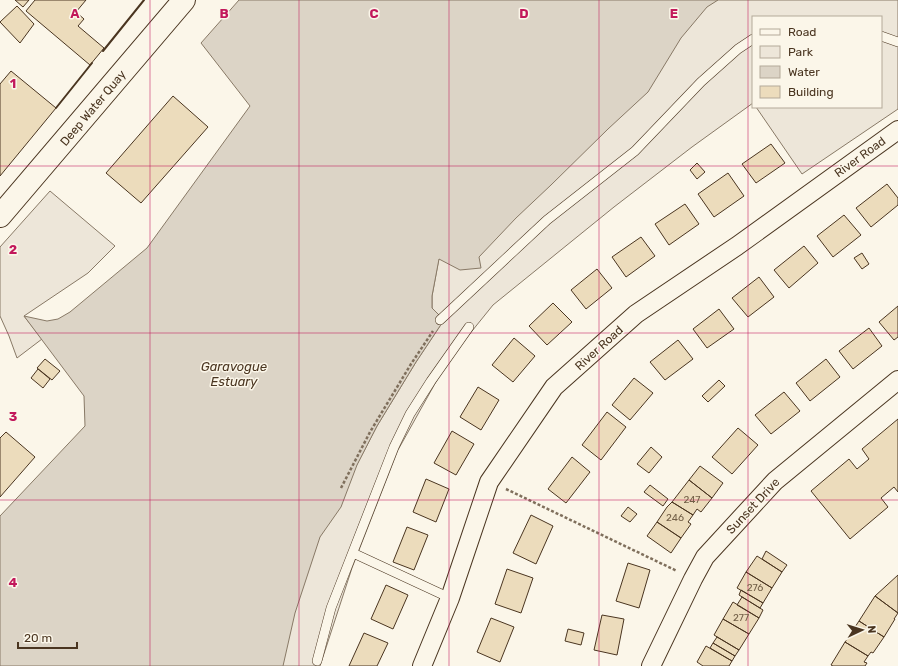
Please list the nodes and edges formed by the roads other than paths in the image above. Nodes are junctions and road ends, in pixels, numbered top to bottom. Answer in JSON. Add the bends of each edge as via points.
{"nodes":[{"id":1,"x":184,"y":0,"type":"edge"},
{"id":2,"x":882,"y":36,"type":"edge"},
{"id":3,"x":752,"y":40,"type":"edge"},
{"id":4,"x":898,"y":42,"type":"edge"},
{"id":5,"x":898,"y":130,"type":"edge"},
{"id":6,"x":0,"y":216,"type":"edge"},
{"id":7,"x":440,"y":320,"type":"road end"},
{"id":8,"x":469,"y":327,"type":"dead end"},
{"id":9,"x":898,"y":380,"type":"edge"},
{"id":10,"x":353,"y":553,"type":"junction"},
{"id":11,"x":450,"y":598,"type":"junction"},
{"id":12,"x":317,"y":661,"type":"dead end"},
{"id":13,"x":422,"y":666,"type":"edge"},
{"id":14,"x":651,"y":666,"type":"edge"}],
"edges":[{"from":1,"to":6,"type":"street","name":"Deep Water Quay"},
{"from":2,"to":4,"type":"lane"},
{"from":3,"to":7,"type":"lane","via":[[701,82],[635,151],[547,220]]},
{"from":5,"to":11,"type":"street","name":"River Road","via":[[737,246],[636,314],[554,387],[489,482]]},
{"from":8,"to":10,"type":"lane","via":[[410,414],[394,447]]},
{"from":9,"to":14,"type":"street","name":"Sunset Drive","via":[[775,481],[706,557]]},
{"from":10,"to":11,"type":"lane"},
{"from":10,"to":12,"type":"lane","via":[[331,608]]},
{"from":11,"to":13,"type":"street","name":"River Road"}]}
